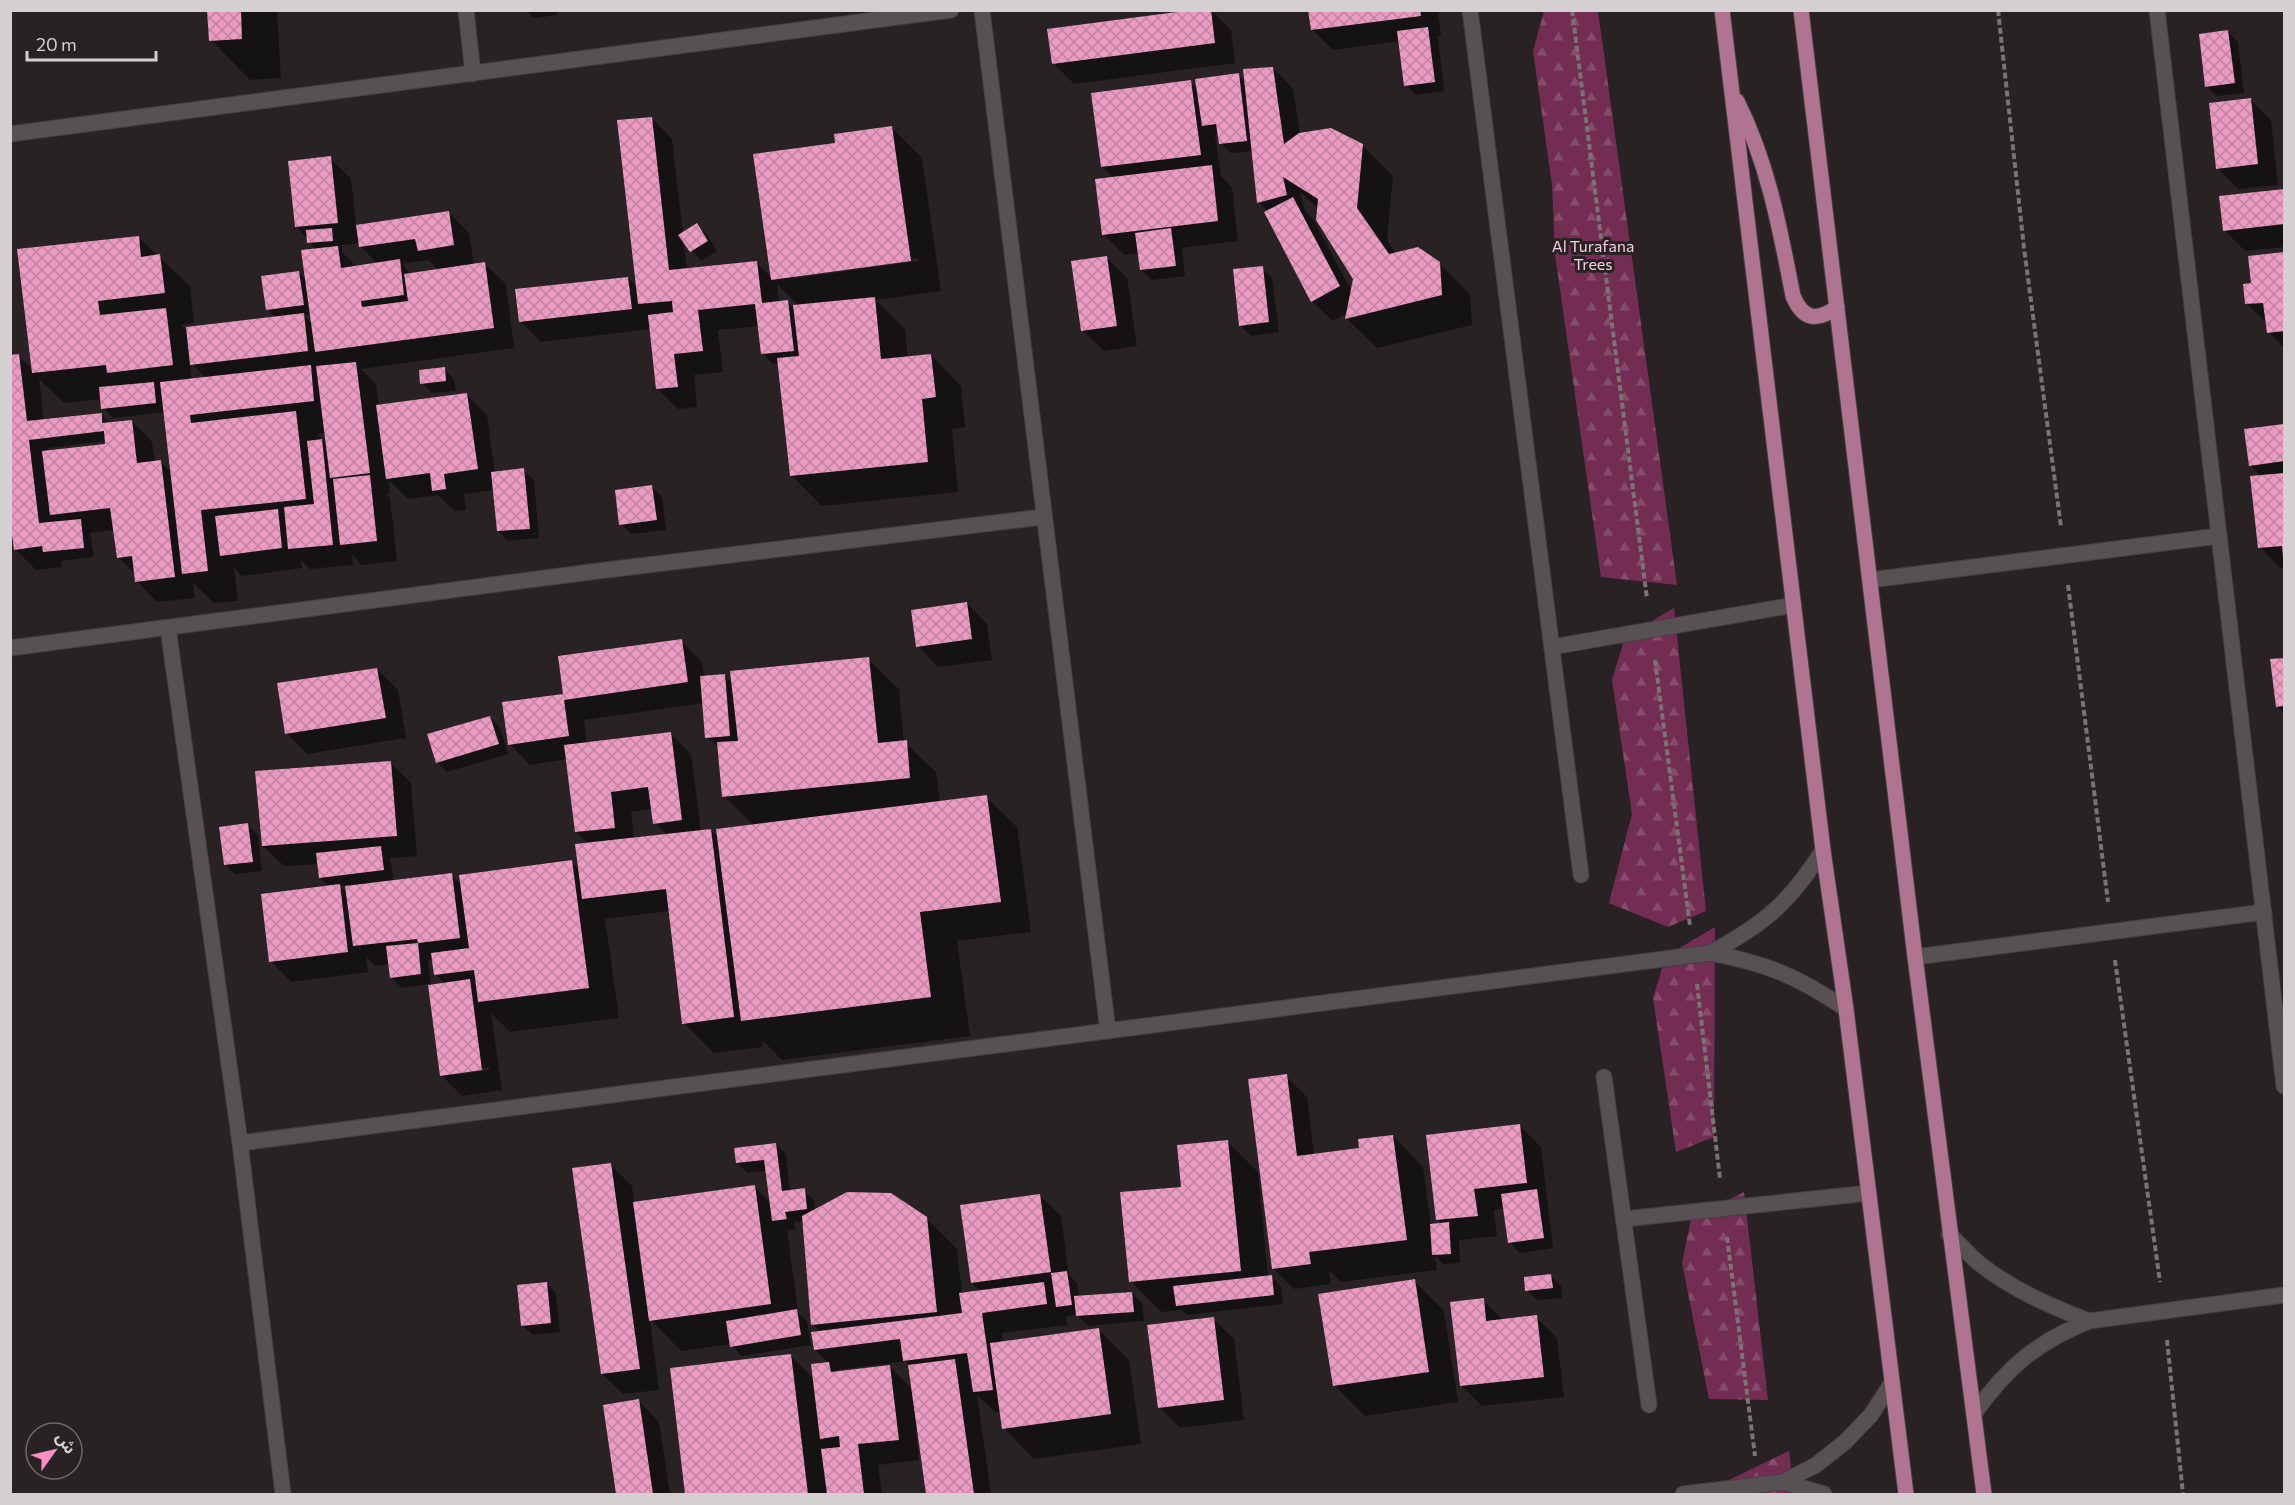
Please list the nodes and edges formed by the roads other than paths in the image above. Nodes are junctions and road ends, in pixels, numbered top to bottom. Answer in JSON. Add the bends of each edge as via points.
{"nodes":[{"id":1,"x":466,"y":10,"type":"edge"},
{"id":2,"x":951,"y":10,"type":"edge"},
{"id":3,"x":981,"y":10,"type":"edge"},
{"id":4,"x":1470,"y":10,"type":"edge"},
{"id":5,"x":1722,"y":10,"type":"edge"},
{"id":6,"x":1801,"y":10,"type":"edge"},
{"id":7,"x":2157,"y":10,"type":"edge"},
{"id":8,"x":473,"y":74,"type":"junction"},
{"id":9,"x":1731,"y":90,"type":"junction"},
{"id":10,"x":10,"y":134,"type":"edge"},
{"id":11,"x":1837,"y":308,"type":"junction"},
{"id":12,"x":1043,"y":517,"type":"junction"},
{"id":13,"x":2219,"y":536,"type":"junction"},
{"id":14,"x":1870,"y":580,"type":"junction"},
{"id":15,"x":1794,"y":605,"type":"junction"},
{"id":16,"x":168,"y":628,"type":"junction"},
{"id":17,"x":1552,"y":647,"type":"junction"},
{"id":18,"x":10,"y":648,"type":"edge"},
{"id":19,"x":1823,"y":850,"type":"junction"},
{"id":20,"x":1581,"y":875,"type":"dead end"},
{"id":21,"x":2264,"y":912,"type":"junction"},
{"id":22,"x":1710,"y":953,"type":"junction"},
{"id":23,"x":1915,"y":957,"type":"junction"},
{"id":24,"x":1846,"y":1009,"type":"junction"},
{"id":25,"x":1108,"y":1031,"type":"junction"},
{"id":26,"x":1604,"y":1077,"type":"dead end"},
{"id":27,"x":2284,"y":1086,"type":"edge"},
{"id":28,"x":240,"y":1143,"type":"junction"},
{"id":29,"x":1869,"y":1193,"type":"junction"},
{"id":30,"x":1624,"y":1219,"type":"junction"},
{"id":31,"x":1949,"y":1234,"type":"junction"},
{"id":32,"x":2284,"y":1295,"type":"edge"},
{"id":33,"x":2089,"y":1320,"type":"junction"},
{"id":34,"x":1892,"y":1384,"type":"junction"},
{"id":35,"x":1649,"y":1405,"type":"dead end"},
{"id":36,"x":1974,"y":1414,"type":"junction"},
{"id":37,"x":1783,"y":1482,"type":"junction"},
{"id":38,"x":283,"y":1494,"type":"edge"},
{"id":39,"x":1683,"y":1494,"type":"edge"},
{"id":40,"x":1824,"y":1494,"type":"edge"},
{"id":41,"x":1906,"y":1494,"type":"edge"},
{"id":42,"x":1984,"y":1494,"type":"edge"}],
"edges":[{"from":1,"to":8,"type":"street"},
{"from":2,"to":8,"type":"street"},
{"from":3,"to":12,"type":"street"},
{"from":4,"to":17,"type":"street"},
{"from":5,"to":9,"type":"main road"},
{"from":6,"to":11,"type":"main road"},
{"from":7,"to":13,"type":"street"},
{"from":8,"to":10,"type":"street"},
{"from":9,"to":11,"type":"main road","via":[[1764,167],[1799,309],[1811,317],[1825,316]]},
{"from":9,"to":15,"type":"main road"},
{"from":11,"to":14,"type":"main road"},
{"from":12,"to":16,"type":"street"},
{"from":12,"to":25,"type":"street"},
{"from":13,"to":14,"type":"street"},
{"from":13,"to":21,"type":"street"},
{"from":14,"to":23,"type":"main road"},
{"from":15,"to":17,"type":"street"},
{"from":15,"to":19,"type":"main road"},
{"from":16,"to":18,"type":"street"},
{"from":16,"to":28,"type":"street"},
{"from":17,"to":20,"type":"street"},
{"from":19,"to":22,"type":"street","via":[[1802,882],[1775,911],[1745,935]]},
{"from":19,"to":24,"type":"main road"},
{"from":21,"to":23,"type":"street"},
{"from":21,"to":27,"type":"street"},
{"from":22,"to":24,"type":"street","via":[[1781,971]]},
{"from":22,"to":25,"type":"street"},
{"from":23,"to":31,"type":"main road"},
{"from":24,"to":29,"type":"main road"},
{"from":25,"to":28,"type":"street"},
{"from":26,"to":30,"type":"street"},
{"from":28,"to":38,"type":"street"},
{"from":29,"to":30,"type":"street"},
{"from":29,"to":34,"type":"main road"},
{"from":30,"to":35,"type":"street"},
{"from":31,"to":33,"type":"street","via":[[1979,1263],[2013,1287]]},
{"from":31,"to":36,"type":"main road"},
{"from":32,"to":33,"type":"street"},
{"from":33,"to":36,"type":"street","via":[[2061,1332],[2011,1367]]},
{"from":34,"to":37,"type":"street","via":[[1845,1442],[1816,1465]]},
{"from":34,"to":41,"type":"main road"},
{"from":36,"to":42,"type":"main road"},
{"from":37,"to":39,"type":"street"},
{"from":37,"to":40,"type":"street"}]}
